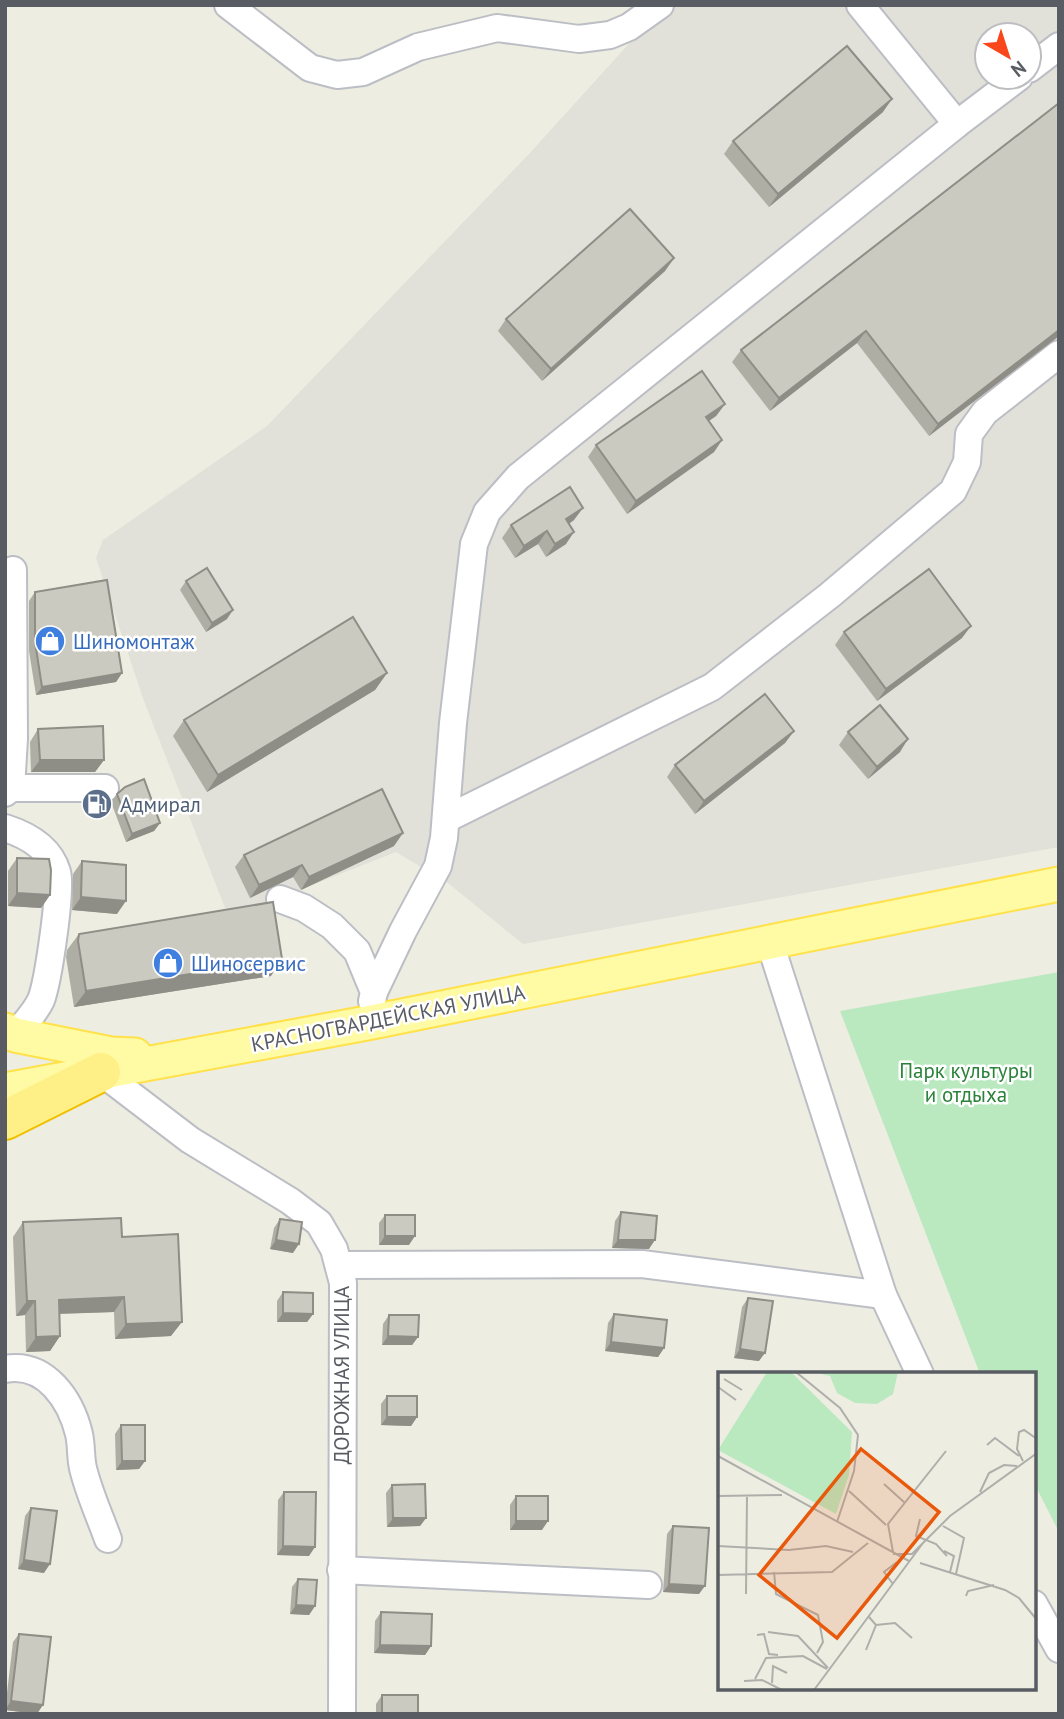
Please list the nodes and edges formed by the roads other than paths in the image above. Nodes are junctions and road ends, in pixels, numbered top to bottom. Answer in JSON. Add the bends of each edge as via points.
{"nodes":[{"id":1,"x":228,"y":5,"type":"edge"},
{"id":2,"x":660,"y":5,"type":"edge"},
{"id":3,"x":860,"y":5,"type":"edge"},
{"id":4,"x":1059,"y":46,"type":"edge"},
{"id":5,"x":1043,"y":58,"type":"edge"},
{"id":6,"x":1000,"y":91,"type":"edge"},
{"id":7,"x":957,"y":124,"type":"junction"},
{"id":8,"x":1059,"y":354,"type":"edge"},
{"id":9,"x":13,"y":570,"type":"dead end"},
{"id":10,"x":105,"y":788,"type":"dead end"},
{"id":11,"x":8,"y":790,"type":"edge"},
{"id":12,"x":446,"y":819,"type":"junction"},
{"id":13,"x":5,"y":828,"type":"edge"},
{"id":14,"x":1059,"y":884,"type":"edge"},
{"id":15,"x":280,"y":899,"type":"dead end"},
{"id":16,"x":770,"y":943,"type":"junction"},
{"id":17,"x":370,"y":1008,"type":"junction"},
{"id":18,"x":10,"y":1032,"type":"edge"},
{"id":19,"x":179,"y":1057,"type":"junction"},
{"id":20,"x":101,"y":1072,"type":"junction"},
{"id":21,"x":5,"y":1090,"type":"edge"},
{"id":22,"x":5,"y":1120,"type":"edge"},
{"id":23,"x":339,"y":1265,"type":"junction"},
{"id":24,"x":883,"y":1295,"type":"junction"},
{"id":25,"x":5,"y":1369,"type":"edge"},
{"id":26,"x":919,"y":1372,"type":"edge"},
{"id":27,"x":108,"y":1539,"type":"dead end"},
{"id":28,"x":341,"y":1570,"type":"junction"},
{"id":29,"x":648,"y":1585,"type":"dead end"},
{"id":30,"x":1036,"y":1608,"type":"edge"},
{"id":31,"x":1059,"y":1649,"type":"edge"},
{"id":32,"x":342,"y":1714,"type":"edge"}],
"edges":[{"from":1,"to":2,"type":"lane","via":[[310,68],[337,75],[363,72],[418,47],[497,28],[579,39],[610,35]]},
{"from":3,"to":7,"type":"lane"},
{"from":4,"to":5,"type":"lane"},
{"from":6,"to":7,"type":"lane"},
{"from":7,"to":12,"type":"lane","via":[[518,477],[488,512],[474,544]]},
{"from":8,"to":12,"type":"lane","via":[[985,412],[970,434],[967,462],[953,491],[712,687]]},
{"from":9,"to":11,"type":"lane","via":[[14,739]]},
{"from":10,"to":11,"type":"lane"},
{"from":12,"to":17,"type":"lane","via":[[438,866]]},
{"from":13,"to":18,"type":"lane","via":[[36,842],[57,872],[57,908],[45,988],[33,1013]]},
{"from":14,"to":16,"type":"main road","name":"КРАСНОГВАРДЕЙСКАЯ УЛИЦА"},
{"from":15,"to":17,"type":"lane","via":[[332,926],[357,951]]},
{"from":16,"to":17,"type":"main road","name":"КРАСНОГВАРДЕЙСКАЯ УЛИЦА"},
{"from":16,"to":24,"type":"lane"},
{"from":17,"to":19,"type":"main road","name":"КРАСНОГВАРДЕЙСКАЯ УЛИЦА"},
{"from":18,"to":19,"type":"main road","via":[[111,1054]]},
{"from":19,"to":20,"type":"main road","name":"КРАСНОГВАРДЕЙСКАЯ УЛИЦА"},
{"from":20,"to":21,"type":"main road","name":"КРАСНОГВАРДЕЙСКАЯ УЛИЦА"},
{"from":20,"to":22,"type":"highway"},
{"from":20,"to":23,"type":"lane","name":"ДОРОЖНАЯ УЛИЦА","via":[[190,1140],[290,1200],[319,1223]]},
{"from":23,"to":24,"type":"lane","via":[[642,1264]]},
{"from":23,"to":28,"type":"lane","name":"ДОРОЖНАЯ УЛИЦА","via":[[343,1283]]},
{"from":24,"to":26,"type":"lane"},
{"from":25,"to":27,"type":"lane","via":[[36,1372],[56,1387],[71,1407],[83,1470]]},
{"from":28,"to":29,"type":"lane"},
{"from":28,"to":32,"type":"lane","name":"ДОРОЖНАЯ УЛИЦА"},
{"from":30,"to":31,"type":"lane"}]}
